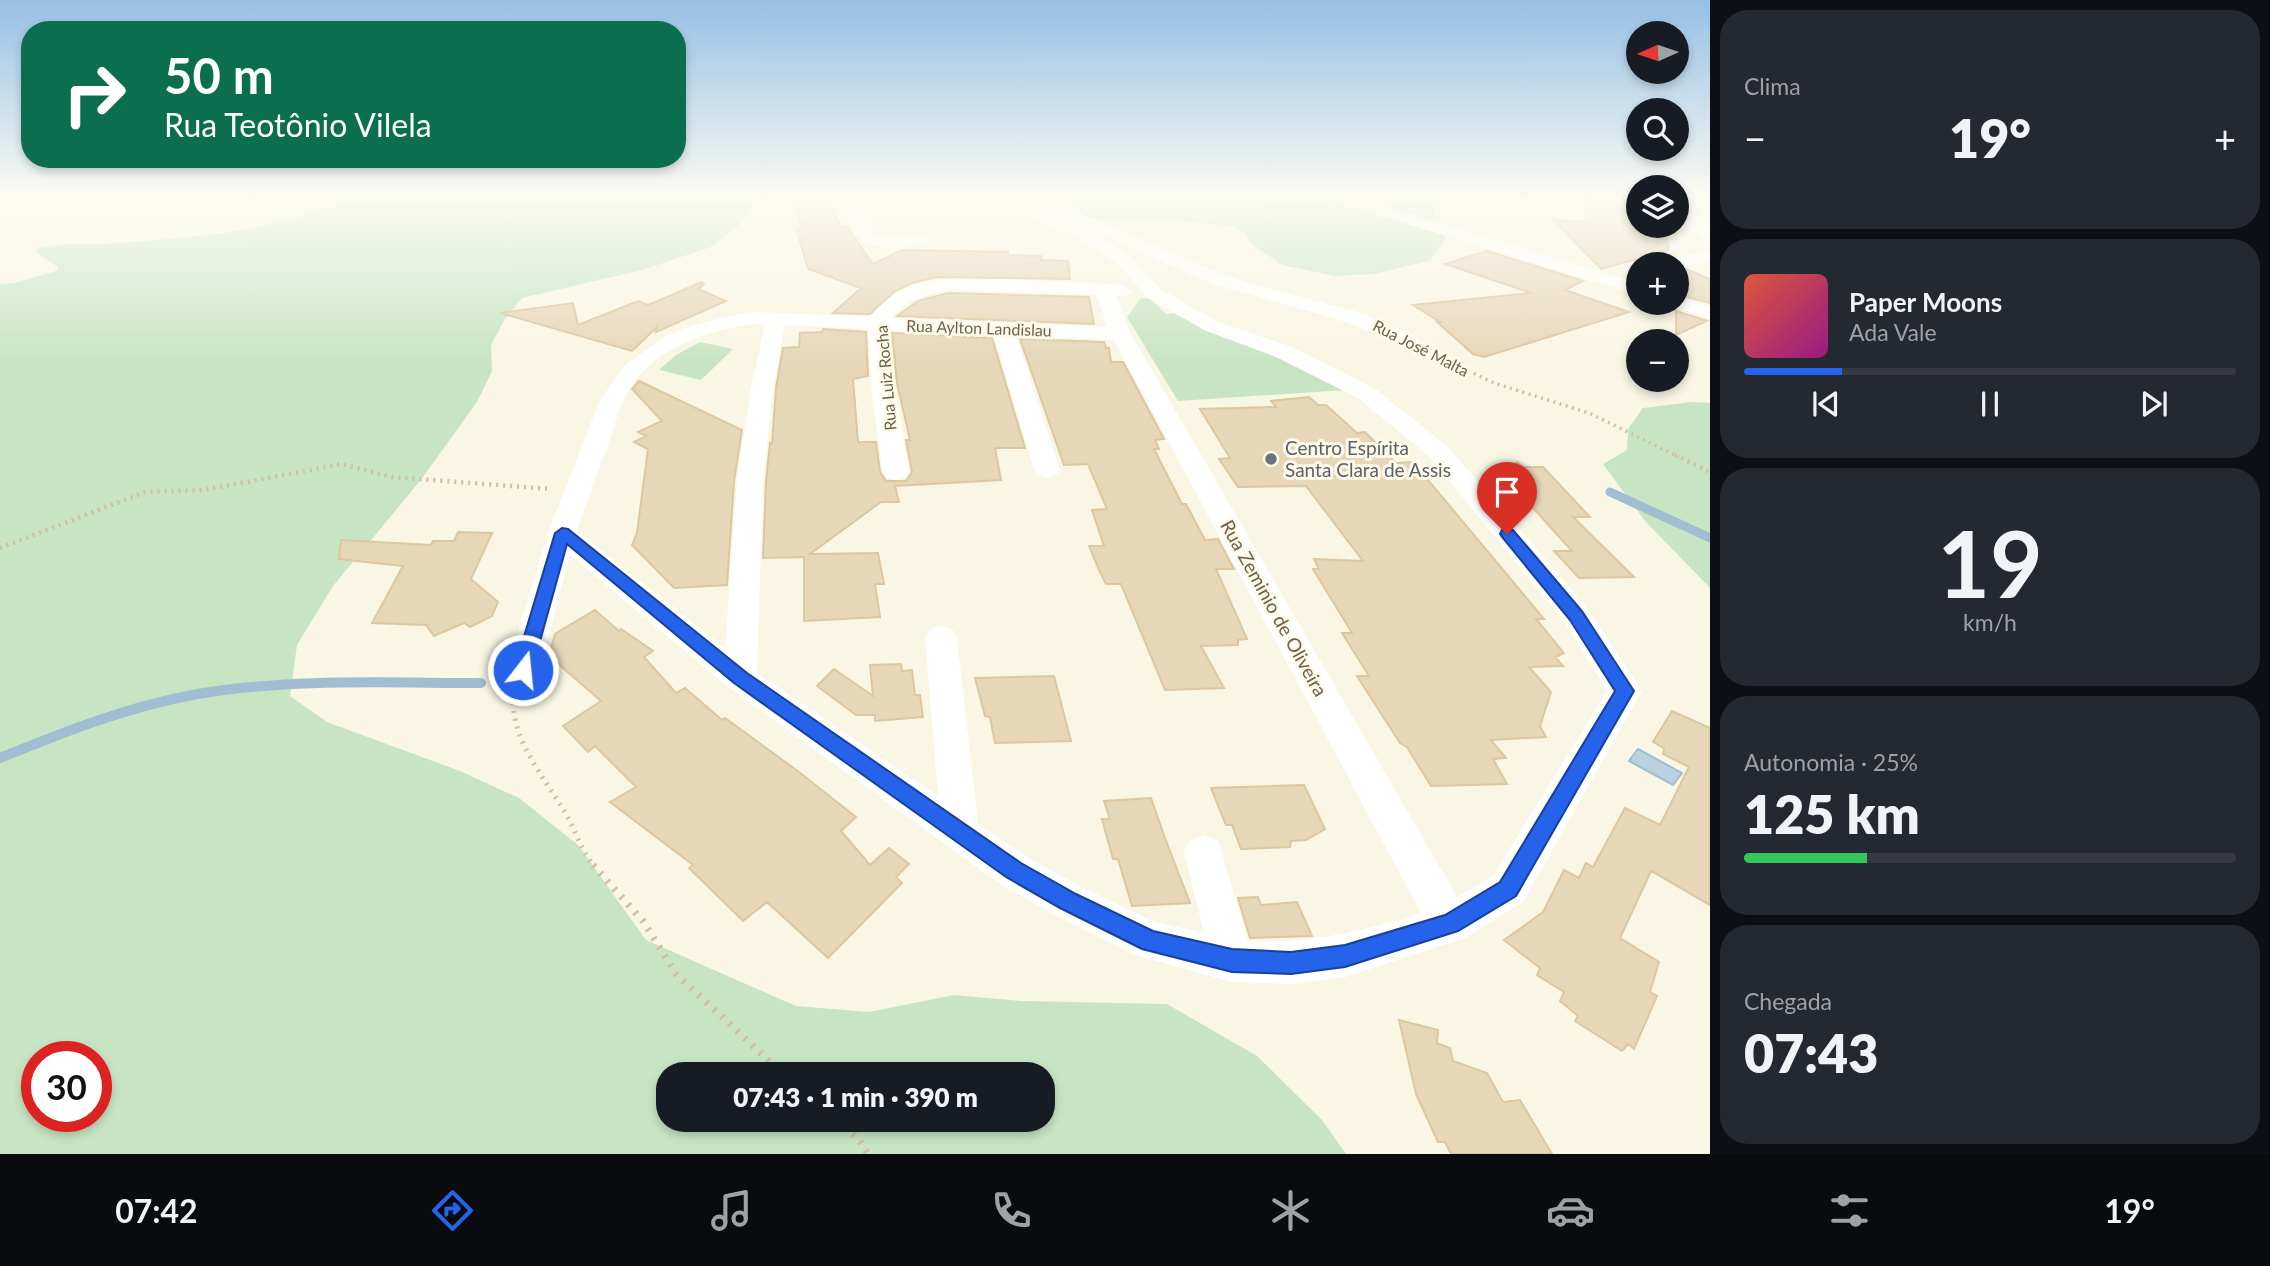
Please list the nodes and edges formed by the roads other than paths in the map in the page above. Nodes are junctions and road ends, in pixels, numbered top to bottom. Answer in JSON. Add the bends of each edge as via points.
{"nodes":[{"id":1,"x":1111,"y":251,"type":"edge"},
{"id":2,"x":1151,"y":251,"type":"edge"},
{"id":3,"x":1512,"y":251,"type":"edge"},
{"id":4,"x":1710,"y":255,"type":"edge"},
{"id":5,"x":1689,"y":261,"type":"edge"},
{"id":6,"x":1626,"y":280,"type":"edge"},
{"id":7,"x":1617,"y":283,"type":"junction"},
{"id":8,"x":1626,"y":286,"type":"edge"},
{"id":9,"x":1104,"y":290,"type":"junction"},
{"id":10,"x":1154,"y":294,"type":"junction"},
{"id":11,"x":1689,"y":306,"type":"edge"},
{"id":12,"x":1710,"y":313,"type":"edge"},
{"id":13,"x":765,"y":319,"type":"junction"},
{"id":14,"x":877,"y":323,"type":"junction"},
{"id":15,"x":1003,"y":329,"type":"junction"},
{"id":16,"x":1121,"y":334,"type":"junction"},
{"id":17,"x":1408,"y":340,"type":"road end"},
{"id":18,"x":1047,"y":470,"type":"dead end"},
{"id":19,"x":896,"y":471,"type":"dead end"},
{"id":20,"x":562,"y":533,"type":"junction"},
{"id":21,"x":941,"y":637,"type":"dead end"},
{"id":22,"x":523,"y":670,"type":"road end"},
{"id":23,"x":740,"y":678,"type":"junction"},
{"id":24,"x":960,"y":833,"type":"junction"},
{"id":25,"x":1204,"y":852,"type":"dead end"},
{"id":26,"x":1450,"y":924,"type":"junction"},
{"id":27,"x":1232,"y":961,"type":"junction"}],
"edges":[{"from":1,"to":10,"type":"street"},
{"from":2,"to":17,"type":"street","name":"Rua José Malta","via":[[1245,288],[1348,314]]},
{"from":3,"to":7,"type":"street"},
{"from":4,"to":5,"type":"street"},
{"from":6,"to":7,"type":"street"},
{"from":7,"to":8,"type":"street"},
{"from":9,"to":10,"type":"street","name":"Rua Luiz Rocha"},
{"from":9,"to":14,"type":"street","name":"Rua Luiz Rocha","via":[[948,284],[905,297]]},
{"from":9,"to":16,"type":"street","name":"Rua Zeminio de Oliveira"},
{"from":10,"to":26,"type":"street","via":[[1211,326],[1284,352],[1366,393],[1439,452],[1576,615],[1625,691],[1508,889]]},
{"from":11,"to":12,"type":"street"},
{"from":13,"to":14,"type":"street","name":"Rua Aylton Landislau"},
{"from":13,"to":20,"type":"street","name":"Rua Aylton Landislau","via":[[714,324],[683,337],[632,370],[611,402]]},
{"from":13,"to":23,"type":"street","via":[[750,481]]},
{"from":14,"to":15,"type":"street","name":"Rua Aylton Landislau"},
{"from":14,"to":19,"type":"street","name":"Rua Luiz Rocha"},
{"from":15,"to":16,"type":"street","name":"Rua Aylton Landislau"},
{"from":15,"to":18,"type":"street"},
{"from":16,"to":26,"type":"street","name":"Rua Zeminio de Oliveira"},
{"from":20,"to":22,"type":"street","name":"Rua Aylton Landislau"},
{"from":20,"to":23,"type":"street"},
{"from":21,"to":24,"type":"street"},
{"from":23,"to":24,"type":"street"},
{"from":24,"to":27,"type":"street","via":[[1013,870],[1150,942]]},
{"from":25,"to":27,"type":"street"},
{"from":26,"to":27,"type":"street","via":[[1345,956],[1291,963]]}]}
